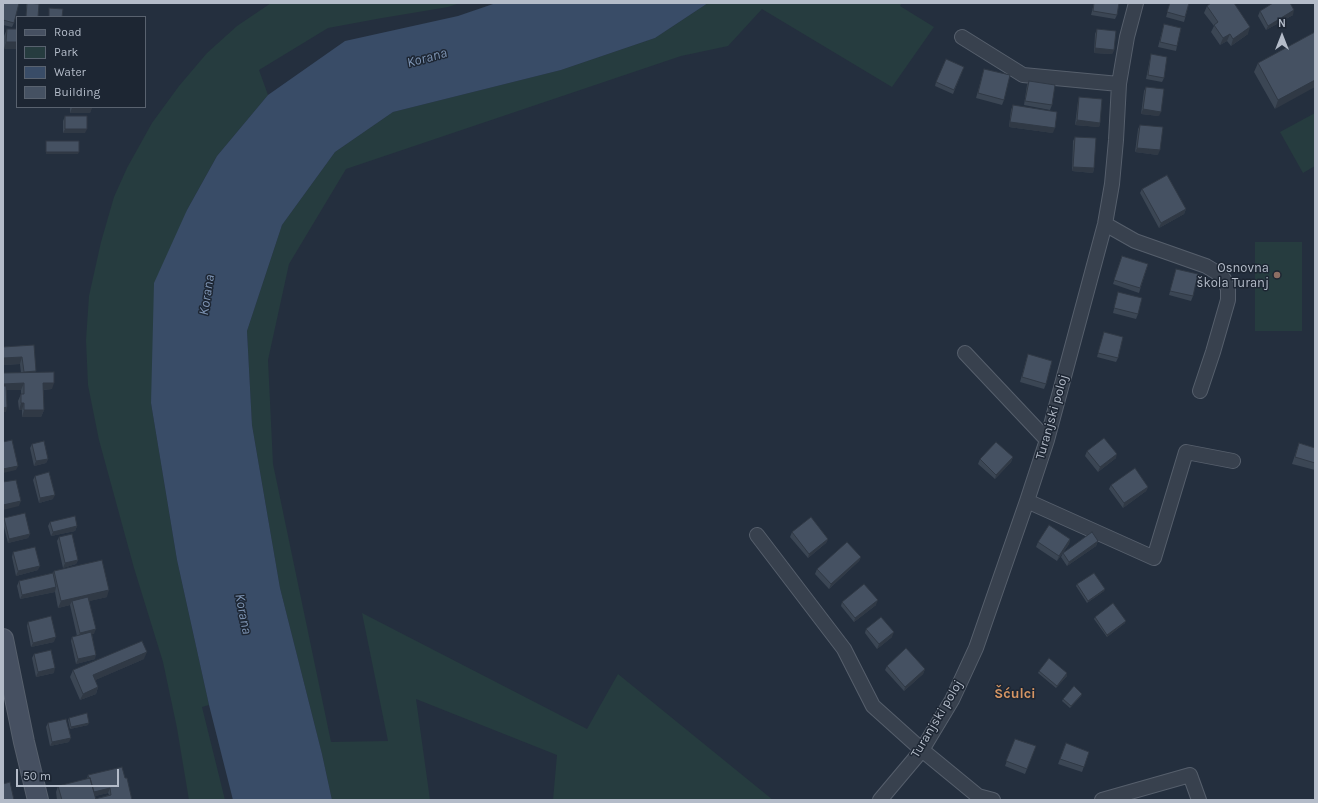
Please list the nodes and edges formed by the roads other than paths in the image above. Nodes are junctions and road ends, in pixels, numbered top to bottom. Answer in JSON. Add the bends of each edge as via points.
{"nodes":[{"id":1,"x":1136,"y":3,"type":"edge"},
{"id":2,"x":962,"y":37,"type":"dead end"},
{"id":3,"x":1119,"y":84,"type":"junction"},
{"id":4,"x":1105,"y":224,"type":"junction"},
{"id":5,"x":965,"y":353,"type":"dead end"},
{"id":6,"x":1200,"y":392,"type":"dead end"},
{"id":7,"x":1047,"y":440,"type":"junction"},
{"id":8,"x":1232,"y":461,"type":"dead end"},
{"id":9,"x":1027,"y":501,"type":"junction"},
{"id":10,"x":757,"y":535,"type":"dead end"},
{"id":11,"x":3,"y":639,"type":"edge"},
{"id":12,"x":922,"y":750,"type":"junction"},
{"id":13,"x":38,"y":800,"type":"edge"},
{"id":14,"x":880,"y":800,"type":"edge"},
{"id":15,"x":993,"y":800,"type":"edge"},
{"id":16,"x":1102,"y":800,"type":"edge"},
{"id":17,"x":1199,"y":800,"type":"edge"}],
"edges":[{"from":1,"to":3,"type":"street","name":"Turanjski poloj"},
{"from":2,"to":3,"type":"street","via":[[1023,75]]},
{"from":3,"to":4,"type":"street","name":"Turanjski poloj","via":[[1112,184]]},
{"from":4,"to":6,"type":"street","via":[[1135,242],[1206,266],[1224,279],[1228,289],[1228,300]]},
{"from":4,"to":7,"type":"street","name":"Turanjski poloj"},
{"from":5,"to":7,"type":"street"},
{"from":7,"to":9,"type":"street","name":"Turanjski poloj"},
{"from":8,"to":9,"type":"street","via":[[1186,452],[1154,558]]},
{"from":9,"to":12,"type":"street","name":"Turanjski poloj","via":[[976,648],[952,700]]},
{"from":10,"to":12,"type":"street","via":[[844,649],[873,706]]},
{"from":11,"to":13,"type":"main road"},
{"from":12,"to":14,"type":"street","name":"Turanjski poloj"},
{"from":12,"to":15,"type":"street","via":[[978,796]]},
{"from":16,"to":17,"type":"street","via":[[1190,775]]}]}
